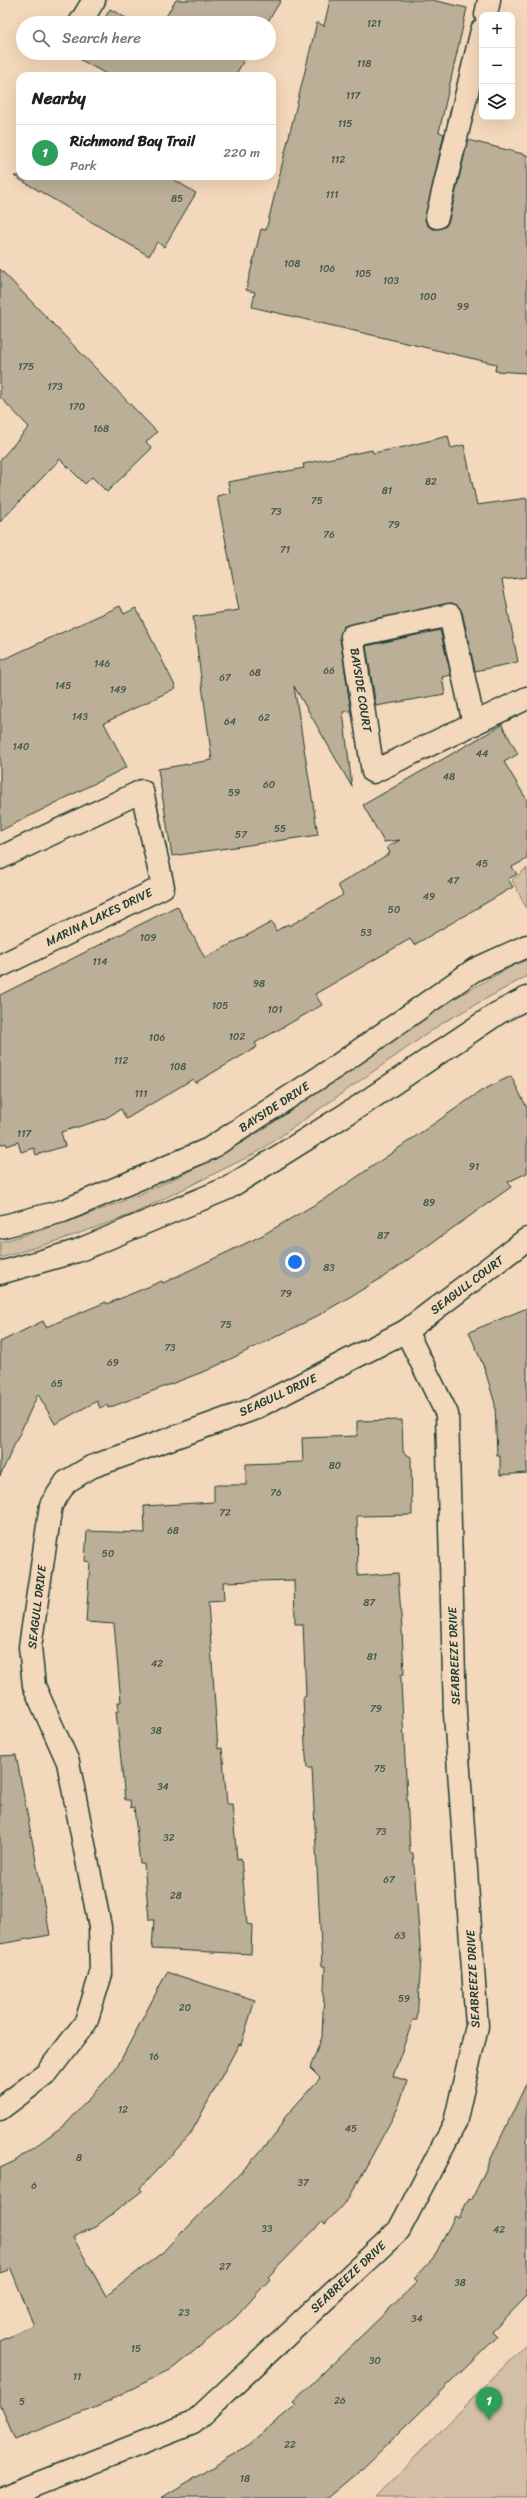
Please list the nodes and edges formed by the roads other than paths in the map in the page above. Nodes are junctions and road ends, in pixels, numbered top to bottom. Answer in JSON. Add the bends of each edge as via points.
{"nodes":[{"id":1,"x":94,"y":0,"type":"edge"},
{"id":2,"x":489,"y":0,"type":"edge"},
{"id":3,"x":487,"y":12,"type":"edge"},
{"id":4,"x":84,"y":16,"type":"edge"},
{"id":5,"x":479,"y":42,"type":"edge"},
{"id":6,"x":437,"y":217,"type":"dead end"},
{"id":7,"x":527,"y":698,"type":"edge"},
{"id":8,"x":474,"y":724,"type":"junction"},
{"id":9,"x":0,"y":858,"type":"edge"},
{"id":10,"x":527,"y":946,"type":"edge"},
{"id":11,"x":0,"y":966,"type":"edge"},
{"id":12,"x":527,"y":998,"type":"edge"},
{"id":13,"x":0,"y":1227,"type":"edge"},
{"id":14,"x":527,"y":1239,"type":"edge"},
{"id":15,"x":0,"y":1273,"type":"edge"},
{"id":16,"x":406,"y":1331,"type":"junction"},
{"id":17,"x":0,"y":2109,"type":"edge"},
{"id":18,"x":2,"y":2498,"type":"edge"}],
"edges":[{"from":1,"to":4,"type":"street"},
{"from":2,"to":3,"type":"street"},
{"from":5,"to":6,"type":"street"},
{"from":7,"to":8,"type":"street","name":"BAYSIDE COURT"},
{"from":8,"to":8,"type":"street","name":"BAYSIDE COURT","via":[[373,772],[352,636],[450,615]]},
{"from":9,"to":11,"type":"street","name":"MARINA LAKES DRIVE","via":[[142,791],[163,887]]},
{"from":10,"to":13,"type":"street","name":"BAYSIDE DRIVE","via":[[474,970],[337,1066],[209,1149],[63,1211]]},
{"from":12,"to":15,"type":"street","via":[[498,1013],[361,1105],[228,1188],[77,1251]]},
{"from":14,"to":16,"type":"street","name":"SEAGULL COURT"},
{"from":16,"to":17,"type":"street","name":"SEAGULL DRIVE","via":[[251,1410],[91,1467],[66,1482],[51,1505],[30,1646],[34,1686],[68,1762],[100,1927],[101,1974],[86,2022],[46,2074]]},
{"from":16,"to":18,"type":"street","name":"SEABREEZE DRIVE","via":[[447,1414],[455,1714],[477,2026],[455,2122],[399,2230],[193,2423]]}]}
